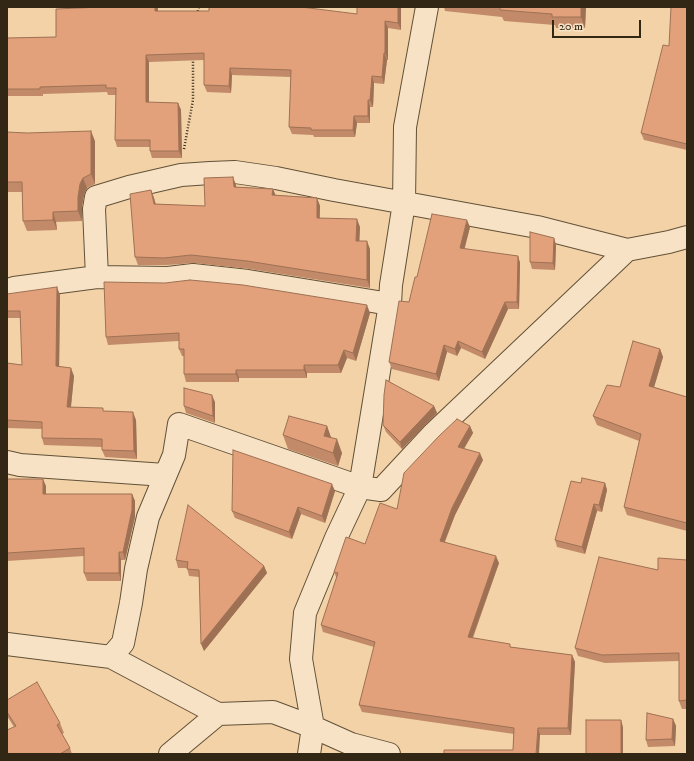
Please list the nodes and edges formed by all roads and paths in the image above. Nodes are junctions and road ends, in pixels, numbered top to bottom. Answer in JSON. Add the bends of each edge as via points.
{"nodes":[{"id":1,"x":199,"y":7,"type":"edge"},
{"id":2,"x":427,"y":7,"type":"edge"},
{"id":3,"x":196,"y":21,"type":"edge"},
{"id":4,"x":193,"y":58,"type":"edge"},
{"id":5,"x":181,"y":175,"type":"junction"},
{"id":6,"x":404,"y":203,"type":"junction"},
{"id":7,"x":687,"y":237,"type":"edge"},
{"id":8,"x":627,"y":250,"type":"junction"},
{"id":9,"x":97,"y":277,"type":"junction"},
{"id":10,"x":7,"y":290,"type":"edge"},
{"id":11,"x":390,"y":304,"type":"junction"},
{"id":12,"x":7,"y":462,"type":"edge"},
{"id":13,"x":165,"y":475,"type":"junction"},
{"id":14,"x":360,"y":487,"type":"junction"},
{"id":15,"x":7,"y":644,"type":"edge"},
{"id":16,"x":111,"y":657,"type":"junction"},
{"id":17,"x":218,"y":714,"type":"junction"},
{"id":18,"x":313,"y":727,"type":"junction"},
{"id":19,"x":170,"y":754,"type":"edge"},
{"id":20,"x":309,"y":754,"type":"edge"},
{"id":21,"x":389,"y":754,"type":"edge"}],
"edges":[{"from":1,"to":3,"type":"path"},
{"from":2,"to":6,"type":"street","via":[[405,127]]},
{"from":4,"to":5,"type":"path","via":[[193,100]]},
{"from":5,"to":6,"type":"street","via":[[235,172]]},
{"from":5,"to":9,"type":"street","via":[[96,197],[94,209]]},
{"from":6,"to":8,"type":"street","via":[[537,227]]},
{"from":6,"to":11,"type":"street"},
{"from":7,"to":8,"type":"street"},
{"from":8,"to":14,"type":"street","via":[[433,434],[381,490]]},
{"from":9,"to":10,"type":"street"},
{"from":9,"to":11,"type":"street","via":[[168,278],[193,275],[248,281]]},
{"from":11,"to":14,"type":"street"},
{"from":12,"to":13,"type":"street"},
{"from":13,"to":14,"type":"street","via":[[174,455],[179,424]]},
{"from":13,"to":16,"type":"street","via":[[148,517],[123,643]]},
{"from":14,"to":18,"type":"street","via":[[305,613],[302,659]]},
{"from":15,"to":16,"type":"street"},
{"from":16,"to":17,"type":"street"},
{"from":17,"to":18,"type":"street","via":[[273,712]]},
{"from":17,"to":19,"type":"street"},
{"from":18,"to":20,"type":"street"},
{"from":18,"to":21,"type":"street","via":[[352,744]]}]}
